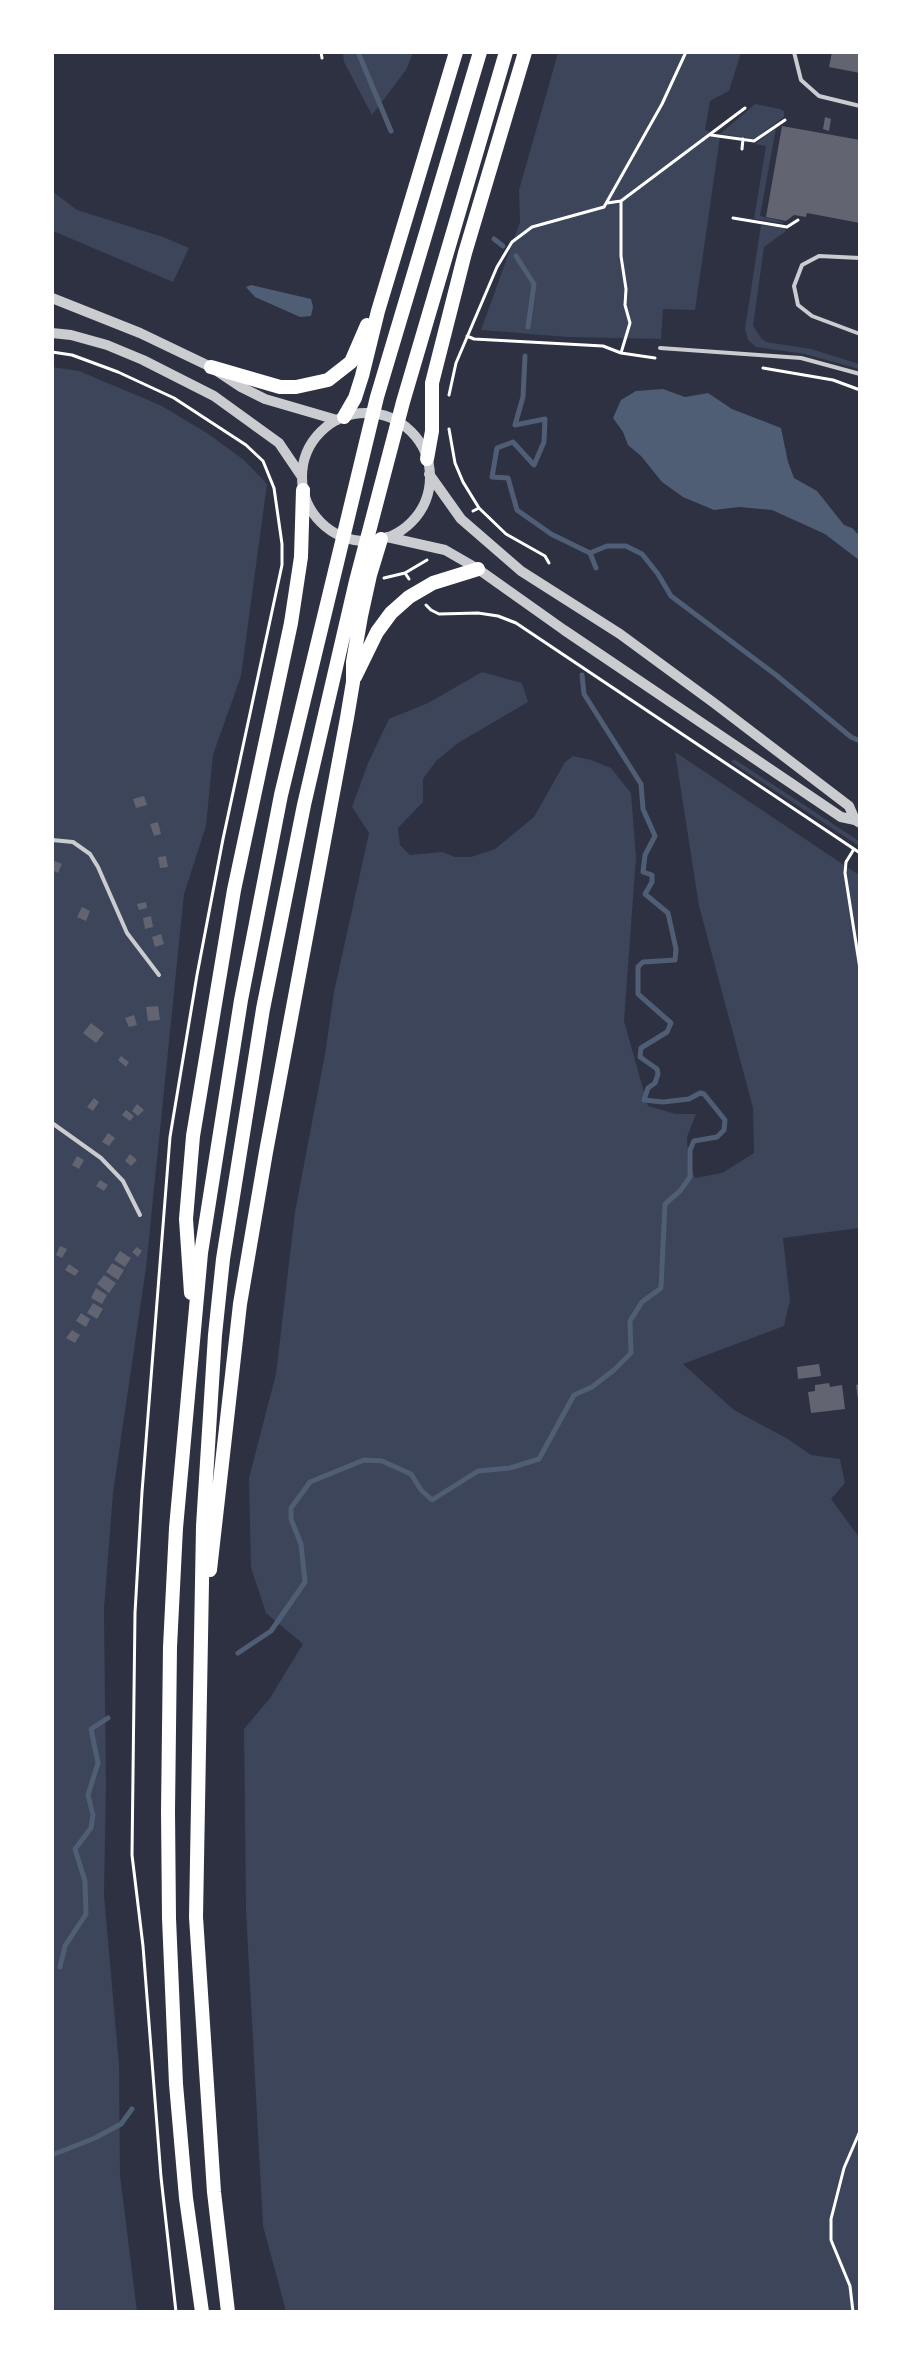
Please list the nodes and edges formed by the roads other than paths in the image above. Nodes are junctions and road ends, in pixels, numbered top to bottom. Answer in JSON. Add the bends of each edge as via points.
{"nodes":[{"id":1,"x":456,"y":52,"type":"edge"},
{"id":2,"x":480,"y":52,"type":"edge"},
{"id":3,"x":506,"y":52,"type":"edge"},
{"id":4,"x":525,"y":52,"type":"edge"},
{"id":5,"x":794,"y":52,"type":"edge"},
{"id":6,"x":860,"y":106,"type":"edge"},
{"id":7,"x":860,"y":258,"type":"edge"},
{"id":8,"x":52,"y":298,"type":"edge"},
{"id":9,"x":378,"y":311,"type":"junction"},
{"id":10,"x":52,"y":333,"type":"edge"},
{"id":11,"x":860,"y":334,"type":"edge"},
{"id":12,"x":660,"y":348,"type":"dead end"},
{"id":13,"x":212,"y":367,"type":"junction"},
{"id":14,"x":860,"y":374,"type":"edge"},
{"id":15,"x":341,"y":419,"type":"junction"},
{"id":16,"x":427,"y":459,"type":"junction"},
{"id":17,"x":429,"y":474,"type":"junction"},
{"id":18,"x":303,"y":484,"type":"junction"},
{"id":19,"x":384,"y":538,"type":"junction"},
{"id":20,"x":478,"y":569,"type":"junction"},
{"id":21,"x":353,"y":682,"type":"junction"},
{"id":22,"x":857,"y":821,"type":"edge"},
{"id":23,"x":52,"y":840,"type":"edge"},
{"id":24,"x":159,"y":975,"type":"dead end"},
{"id":25,"x":52,"y":1122,"type":"edge"},
{"id":26,"x":140,"y":1215,"type":"dead end"},
{"id":27,"x":193,"y":1336,"type":"junction"},
{"id":28,"x":200,"y":1650,"type":"junction"},
{"id":29,"x":202,"y":2312,"type":"edge"},
{"id":30,"x":228,"y":2312,"type":"edge"}],
"edges":[{"from":1,"to":9,"type":"highway"},
{"from":2,"to":27,"type":"highway","via":[[377,397],[280,795],[241,1000],[201,1253]]},
{"from":3,"to":28,"type":"highway","via":[[403,402],[356,582],[304,805],[263,1009],[215,1335]]},
{"from":4,"to":16,"type":"highway","via":[[465,253],[432,383],[432,431]]},
{"from":5,"to":6,"type":"lane","via":[[801,80],[819,96]]},
{"from":7,"to":11,"type":"lane","via":[[819,256],[802,265],[794,286],[798,305],[812,316]]},
{"from":8,"to":13,"type":"street","via":[[141,333]]},
{"from":9,"to":13,"type":"highway","via":[[366,327],[351,362],[328,380],[280,387]]},
{"from":9,"to":15,"type":"highway","via":[[355,398]]},
{"from":10,"to":18,"type":"street","via":[[107,345],[214,396],[279,443]]},
{"from":12,"to":14,"type":"lane","via":[[801,357]]},
{"from":13,"to":15,"type":"street","via":[[265,399]]},
{"from":15,"to":16,"type":"street","via":[[375,414],[394,420],[411,432]]},
{"from":15,"to":18,"type":"street","via":[[323,430],[312,444],[305,460]]},
{"from":16,"to":17,"type":"street"},
{"from":17,"to":19,"type":"street","via":[[428,490],[419,512],[402,530]]},
{"from":17,"to":22,"type":"street","via":[[461,519],[521,571],[620,634],[723,709],[849,806]]},
{"from":18,"to":19,"type":"street","via":[[316,516],[332,531],[359,540]]},
{"from":18,"to":27,"type":"highway","via":[[301,557],[291,623],[234,890],[193,1136],[186,1219]]},
{"from":19,"to":20,"type":"street","via":[[437,548]]},
{"from":19,"to":21,"type":"highway","via":[[370,575],[353,662]]},
{"from":20,"to":21,"type":"highway","via":[[433,583],[391,613],[377,632]]},
{"from":20,"to":22,"type":"street","via":[[841,817]]},
{"from":21,"to":28,"type":"highway","via":[[240,1304]]},
{"from":23,"to":24,"type":"lane","via":[[73,842],[90,855],[127,933]]},
{"from":25,"to":26,"type":"lane","via":[[101,1158],[123,1180]]},
{"from":27,"to":29,"type":"highway","via":[[176,1528],[168,1823],[176,2084]]},
{"from":28,"to":30,"type":"highway","via":[[196,1917],[214,2192]]}]}
